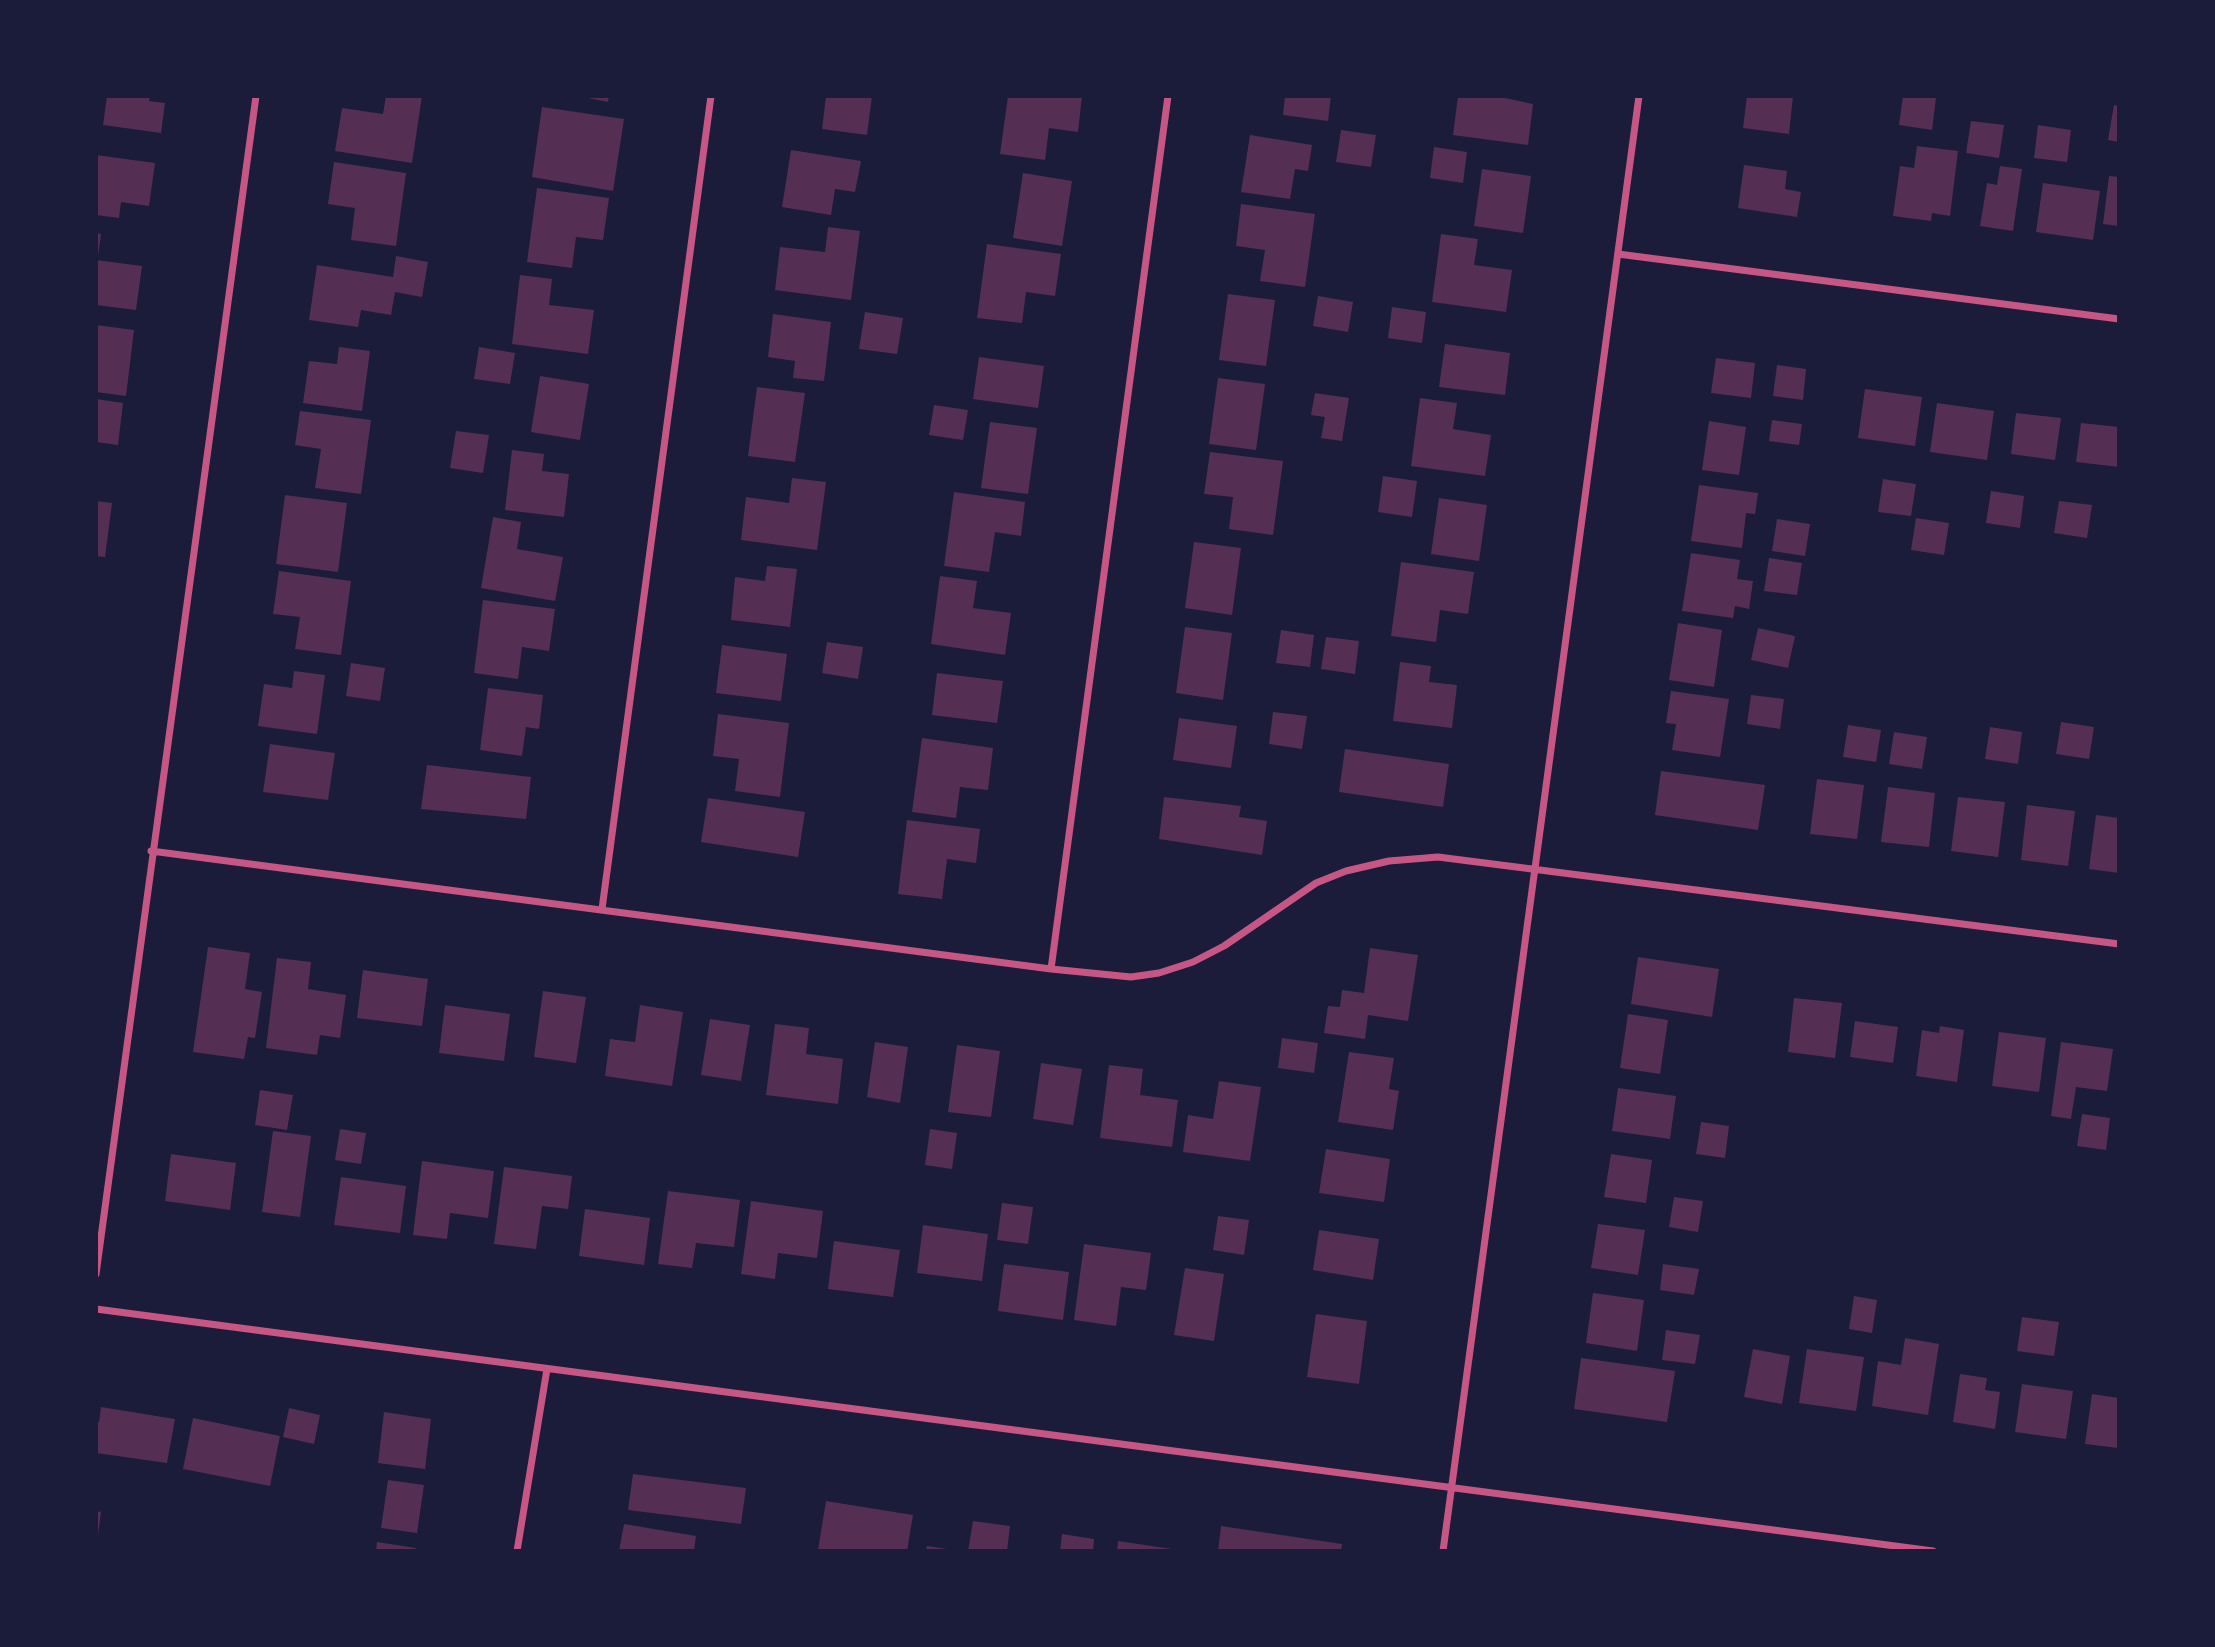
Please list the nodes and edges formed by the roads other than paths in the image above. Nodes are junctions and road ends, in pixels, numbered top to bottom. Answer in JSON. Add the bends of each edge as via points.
{"nodes":[{"id":1,"x":256,"y":96,"type":"edge"},
{"id":2,"x":711,"y":96,"type":"edge"},
{"id":3,"x":1168,"y":96,"type":"edge"},
{"id":4,"x":1639,"y":96,"type":"edge"},
{"id":5,"x":1618,"y":254,"type":"junction"},
{"id":6,"x":2119,"y":319,"type":"edge"},
{"id":7,"x":151,"y":851,"type":"junction"},
{"id":8,"x":1535,"y":869,"type":"junction"},
{"id":9,"x":602,"y":909,"type":"junction"},
{"id":10,"x":2119,"y":944,"type":"edge"},
{"id":11,"x":1051,"y":969,"type":"junction"},
{"id":12,"x":96,"y":1274,"type":"edge"},
{"id":13,"x":96,"y":1309,"type":"edge"},
{"id":14,"x":547,"y":1369,"type":"junction"},
{"id":15,"x":1453,"y":1487,"type":"junction"},
{"id":16,"x":517,"y":1551,"type":"edge"},
{"id":17,"x":1443,"y":1551,"type":"edge"},
{"id":18,"x":1933,"y":1551,"type":"edge"}],
"edges":[{"from":1,"to":7,"type":"street"},
{"from":2,"to":9,"type":"street"},
{"from":3,"to":11,"type":"street"},
{"from":4,"to":5,"type":"street"},
{"from":5,"to":6,"type":"street"},
{"from":5,"to":8,"type":"street"},
{"from":7,"to":9,"type":"street"},
{"from":7,"to":12,"type":"street"},
{"from":8,"to":10,"type":"street"},
{"from":8,"to":11,"type":"street","via":[[1438,857],[1389,860],[1316,883],[1224,946],[1159,973],[1131,977]]},
{"from":8,"to":15,"type":"street"},
{"from":9,"to":11,"type":"street"},
{"from":13,"to":14,"type":"street"},
{"from":14,"to":15,"type":"street"},
{"from":14,"to":16,"type":"street"},
{"from":15,"to":17,"type":"street"},
{"from":15,"to":18,"type":"street"}]}
